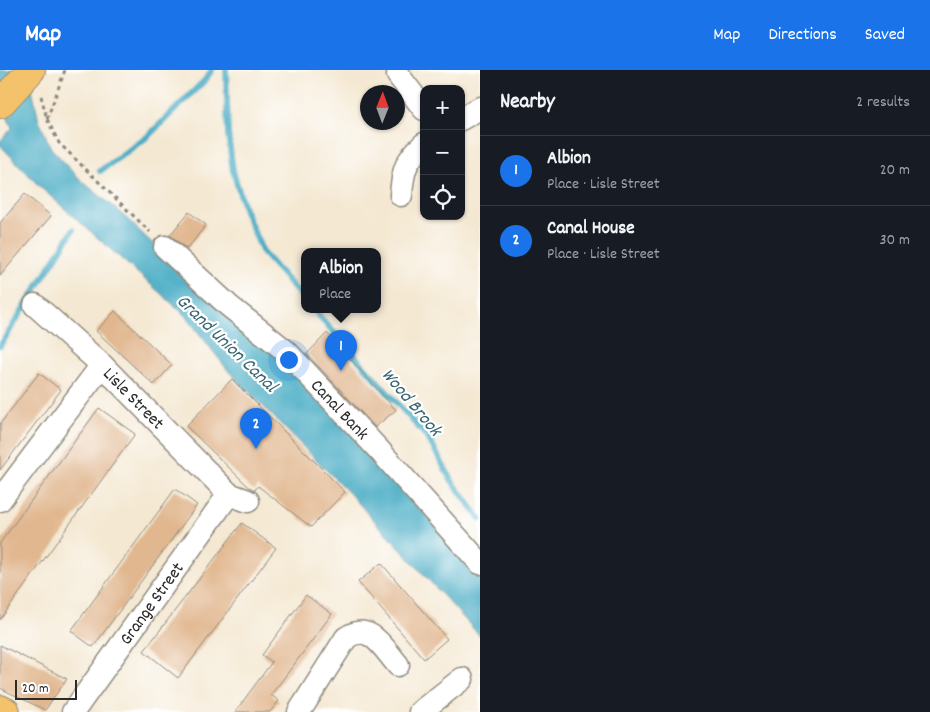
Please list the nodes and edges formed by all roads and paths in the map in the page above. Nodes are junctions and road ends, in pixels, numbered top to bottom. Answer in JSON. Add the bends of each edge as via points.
{"nodes":[{"id":1,"x":65,"y":70,"type":"edge"},
{"id":2,"x":398,"y":75,"type":"dead end"},
{"id":3,"x":35,"y":80,"type":"edge"},
{"id":4,"x":0,"y":104,"type":"edge"},
{"id":5,"x":420,"y":105,"type":"edge"},
{"id":6,"x":480,"y":108,"type":"edge"},
{"id":7,"x":465,"y":117,"type":"edge"},
{"id":8,"x":47,"y":120,"type":"junction"},
{"id":9,"x":420,"y":148,"type":"edge"},
{"id":10,"x":401,"y":195,"type":"dead end"},
{"id":11,"x":165,"y":247,"type":"joint"},
{"id":12,"x":35,"y":305,"type":"dead end"},
{"id":13,"x":102,"y":365,"type":"junction"},
{"id":14,"x":239,"y":498,"type":"joint"},
{"id":15,"x":0,"y":500,"type":"edge"},
{"id":16,"x":480,"y":563,"type":"edge"},
{"id":17,"x":398,"y":664,"type":"dead end"},
{"id":18,"x":462,"y":679,"type":"dead end"},
{"id":19,"x":302,"y":707,"type":"edge"},
{"id":20,"x":0,"y":709,"type":"edge"},
{"id":21,"x":6,"y":712,"type":"edge"},
{"id":22,"x":73,"y":712,"type":"edge"},
{"id":23,"x":420,"y":712,"type":"edge"}],
"edges":[{"from":1,"to":8,"type":"path"},
{"from":2,"to":5,"type":"street"},
{"from":3,"to":4,"type":"main road"},
{"from":3,"to":8,"type":"path"},
{"from":6,"to":7,"type":"street"},
{"from":8,"to":11,"type":"path","via":[[59,143]]},
{"from":9,"to":10,"type":"street","via":[[402,174]]},
{"from":11,"to":16,"type":"street","name":"Canal Bank","via":[[229,306],[287,352]]},
{"from":12,"to":13,"type":"street","name":"Lisle Street"},
{"from":13,"to":14,"type":"street","name":"Lisle Street"},
{"from":13,"to":15,"type":"street"},
{"from":14,"to":22,"type":"street","name":"Grange Street"},
{"from":17,"to":19,"type":"street","via":[[372,635],[354,632],[346,638]]},
{"from":18,"to":23,"type":"street"},
{"from":20,"to":21,"type":"main road"}]}
